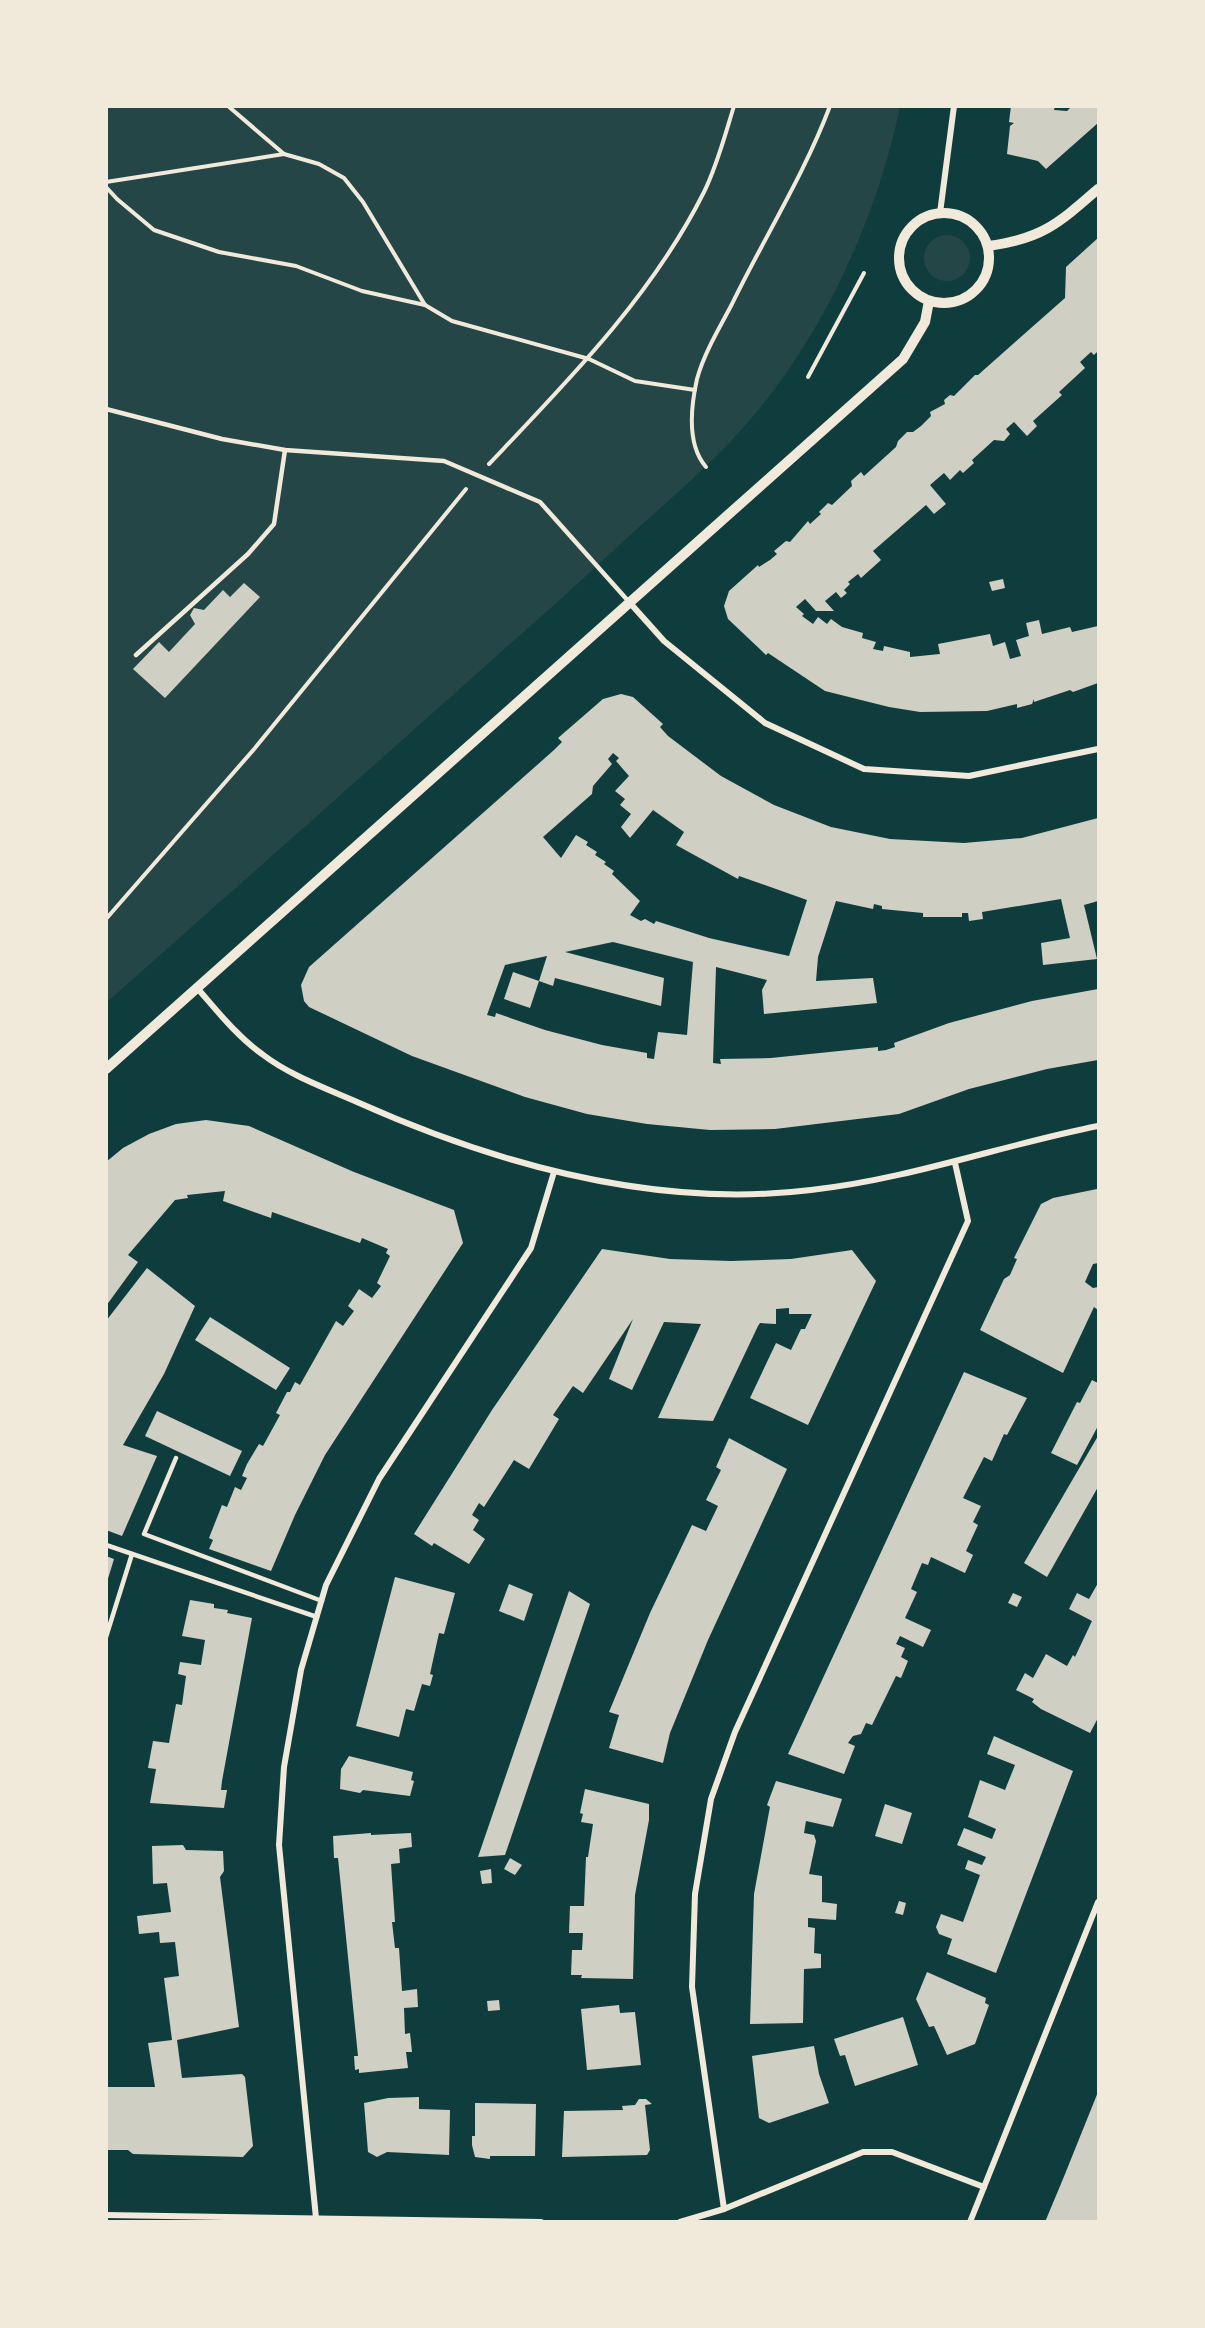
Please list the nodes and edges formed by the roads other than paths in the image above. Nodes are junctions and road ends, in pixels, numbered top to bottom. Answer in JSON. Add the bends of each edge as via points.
{"nodes":[{"id":1,"x":954,"y":106,"type":"edge"},
{"id":2,"x":1098,"y":189,"type":"edge"},
{"id":3,"x":940,"y":213,"type":"junction"},
{"id":4,"x":988,"y":246,"type":"junction"},
{"id":5,"x":929,"y":301,"type":"junction"},
{"id":6,"x":106,"y":409,"type":"edge"},
{"id":7,"x":285,"y":450,"type":"junction"},
{"id":8,"x":630,"y":603,"type":"junction"},
{"id":9,"x":135,"y":655,"type":"dead end"},
{"id":10,"x":1098,"y":749,"type":"edge"},
{"id":11,"x":198,"y":989,"type":"junction"},
{"id":12,"x":106,"y":1069,"type":"edge"},
{"id":13,"x":1098,"y":1126,"type":"edge"},
{"id":14,"x":955,"y":1163,"type":"junction"},
{"id":15,"x":554,"y":1172,"type":"junction"},
{"id":16,"x":176,"y":1458,"type":"dead end"},
{"id":17,"x":106,"y":1545,"type":"edge"},
{"id":18,"x":132,"y":1554,"type":"junction"},
{"id":19,"x":321,"y":1601,"type":"junction"},
{"id":20,"x":316,"y":1617,"type":"junction"},
{"id":21,"x":106,"y":1637,"type":"edge"},
{"id":22,"x":1098,"y":1902,"type":"edge"},
{"id":23,"x":984,"y":2187,"type":"junction"},
{"id":24,"x":724,"y":2209,"type":"junction"},
{"id":25,"x":106,"y":2215,"type":"edge"},
{"id":26,"x":316,"y":2218,"type":"junction"},
{"id":27,"x":699,"y":2220,"type":"edge"},
{"id":28,"x":541,"y":2222,"type":"edge"},
{"id":29,"x":680,"y":2222,"type":"edge"},
{"id":30,"x":970,"y":2222,"type":"edge"}],
"edges":[{"from":1,"to":3,"type":"street"},
{"from":2,"to":4,"type":"street","via":[[1061,222],[1035,237]]},
{"from":3,"to":4,"type":"street","via":[[964,218],[983,234]]},
{"from":3,"to":5,"type":"street","via":[[921,219],[906,233],[899,252],[901,273],[912,290]]},
{"from":4,"to":5,"type":"street","via":[[987,274],[969,295],[957,301]]},
{"from":5,"to":8,"type":"street","via":[[925,322],[903,359]]},
{"from":6,"to":7,"type":"lane","via":[[222,439]]},
{"from":7,"to":8,"type":"lane","via":[[444,461],[540,502]]},
{"from":7,"to":9,"type":"lane","via":[[274,524],[248,554]]},
{"from":8,"to":10,"type":"street","via":[[664,641],[765,723],[864,769],[969,776]]},
{"from":8,"to":11,"type":"street"},
{"from":11,"to":12,"type":"street"},
{"from":11,"to":15,"type":"street","via":[[239,1036],[264,1056],[311,1081],[447,1139]]},
{"from":13,"to":14,"type":"street","via":[[1041,1137]]},
{"from":14,"to":15,"type":"street","via":[[888,1179],[808,1191],[705,1194],[638,1188]]},
{"from":14,"to":24,"type":"street","via":[[968,1221],[735,1732],[711,1799],[695,1894],[692,1986]]},
{"from":15,"to":19,"type":"street","via":[[531,1248],[379,1479]]},
{"from":16,"to":19,"type":"lane","via":[[144,1534]]},
{"from":17,"to":18,"type":"lane"},
{"from":18,"to":20,"type":"lane"},
{"from":18,"to":21,"type":"lane"},
{"from":19,"to":20,"type":"street"},
{"from":20,"to":26,"type":"street","via":[[301,1670],[284,1767],[279,1845]]},
{"from":22,"to":23,"type":"street"},
{"from":23,"to":24,"type":"street","via":[[892,2152],[863,2152]]},
{"from":23,"to":30,"type":"street"},
{"from":24,"to":27,"type":"street"},
{"from":25,"to":26,"type":"street"},
{"from":26,"to":28,"type":"street"},
{"from":27,"to":29,"type":"street"}]}
